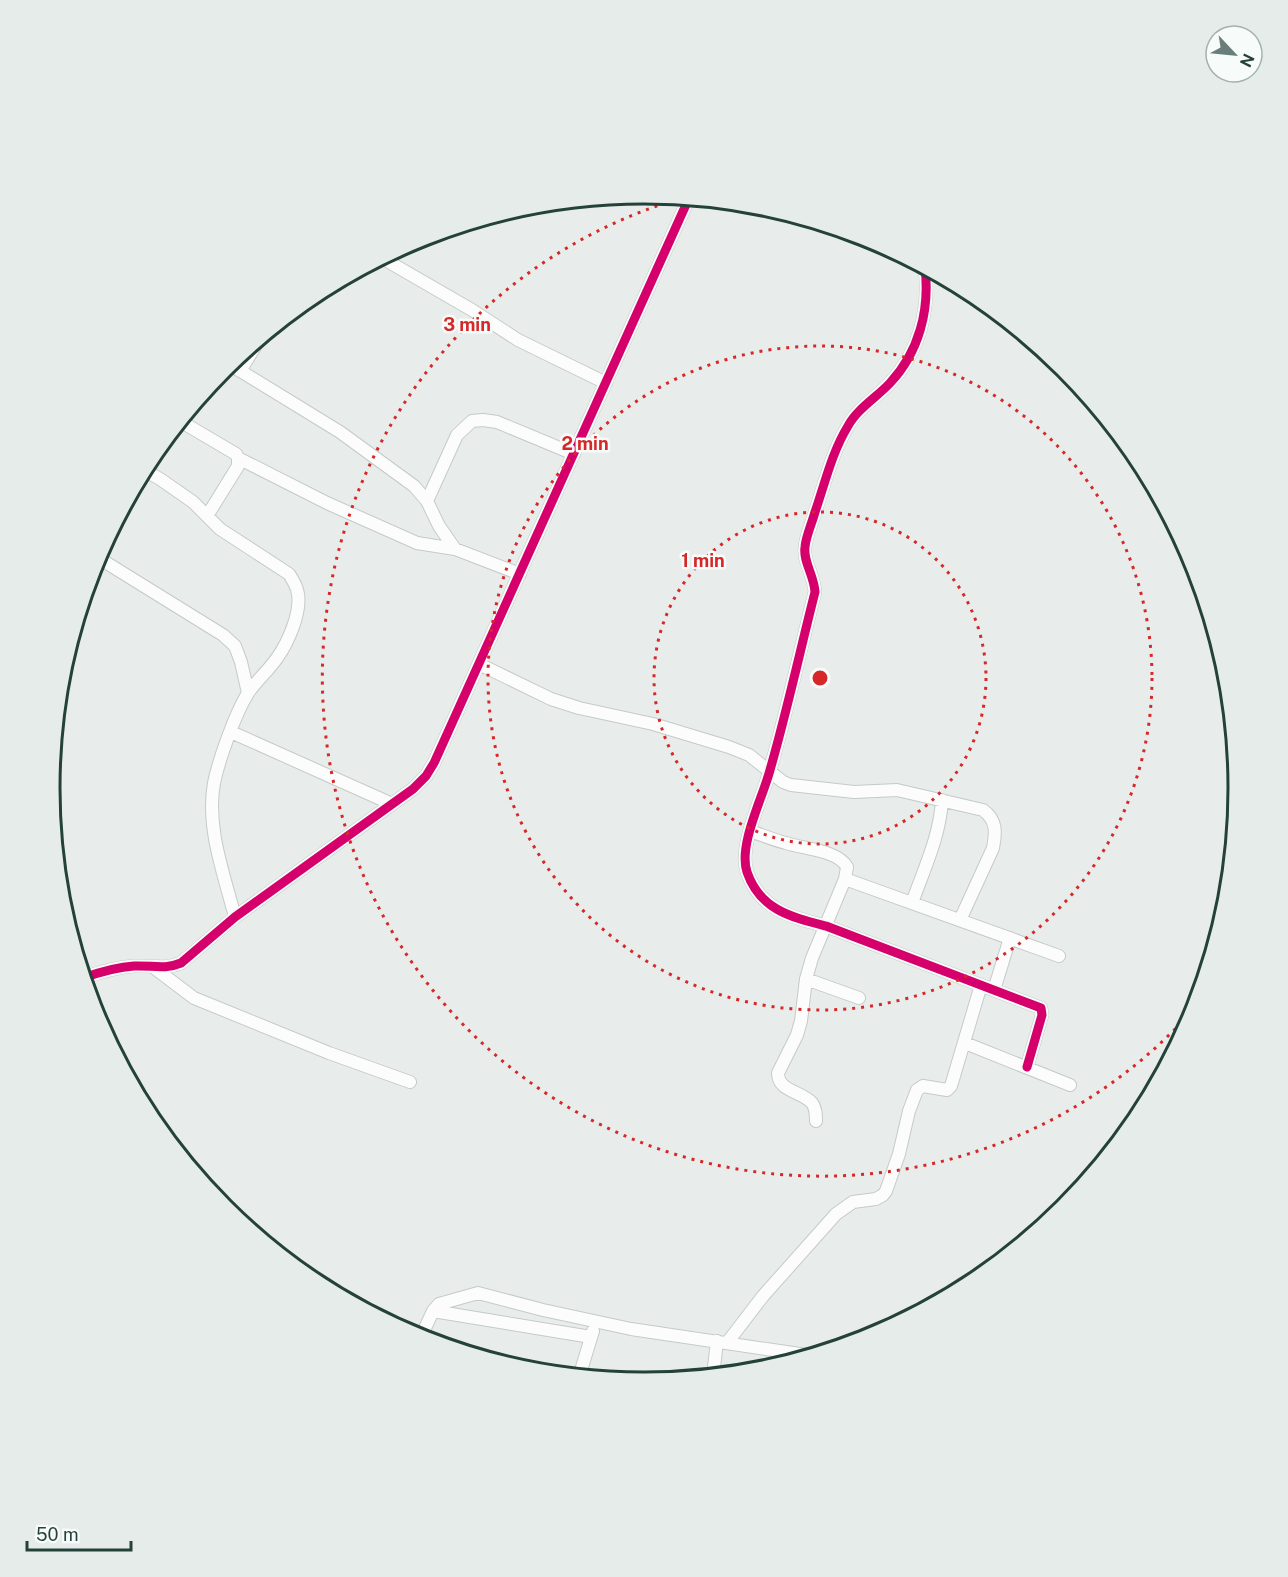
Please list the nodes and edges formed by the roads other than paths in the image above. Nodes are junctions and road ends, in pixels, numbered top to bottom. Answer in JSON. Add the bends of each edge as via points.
{"nodes":[{"id":1,"x":685,"y":206,"type":"edge"},
{"id":2,"x":391,"y":263,"type":"edge"},
{"id":3,"x":926,"y":278,"type":"edge"},
{"id":4,"x":246,"y":361,"type":"edge"},
{"id":5,"x":240,"y":371,"type":"joint"},
{"id":6,"x":606,"y":383,"type":"junction"},
{"id":7,"x":187,"y":425,"type":"edge"},
{"id":8,"x":574,"y":454,"type":"junction"},
{"id":9,"x":238,"y":458,"type":"junction"},
{"id":10,"x":152,"y":474,"type":"edge"},
{"id":11,"x":427,"y":501,"type":"junction"},
{"id":12,"x":207,"y":516,"type":"junction"},
{"id":13,"x":455,"y":549,"type":"junction"},
{"id":14,"x":105,"y":562,"type":"edge"},
{"id":15,"x":520,"y":574,"type":"junction"},
{"id":16,"x":479,"y":664,"type":"junction"},
{"id":17,"x":248,"y":693,"type":"junction"},
{"id":18,"x":231,"y":732,"type":"junction"},
{"id":19,"x":770,"y":771,"type":"junction"},
{"id":20,"x":942,"y":800,"type":"junction"},
{"id":21,"x":392,"y":804,"type":"junction"},
{"id":22,"x":750,"y":831,"type":"junction"},
{"id":23,"x":845,"y":879,"type":"junction"},
{"id":24,"x":912,"y":903,"type":"junction"},
{"id":25,"x":235,"y":917,"type":"junction"},
{"id":26,"x":960,"y":920,"type":"junction"},
{"id":27,"x":826,"y":926,"type":"junction"},
{"id":28,"x":1010,"y":938,"type":"junction"},
{"id":29,"x":1059,"y":956,"type":"dead end"},
{"id":30,"x":153,"y":967,"type":"junction"},
{"id":31,"x":91,"y":975,"type":"edge"},
{"id":32,"x":806,"y":979,"type":"junction"},
{"id":33,"x":981,"y":985,"type":"junction"},
{"id":34,"x":994,"y":990,"type":"junction"},
{"id":35,"x":859,"y":999,"type":"dead end"},
{"id":36,"x":965,"y":1043,"type":"junction"},
{"id":37,"x":1027,"y":1067,"type":"junction"},
{"id":38,"x":410,"y":1082,"type":"dead end"},
{"id":39,"x":1071,"y":1085,"type":"dead end"},
{"id":40,"x":816,"y":1121,"type":"dead end"},
{"id":41,"x":433,"y":1311,"type":"junction"},
{"id":42,"x":596,"y":1321,"type":"junction"},
{"id":43,"x":424,"y":1329,"type":"edge"},
{"id":44,"x":591,"y":1337,"type":"junction"},
{"id":45,"x":722,"y":1342,"type":"junction"},
{"id":46,"x":794,"y":1353,"type":"edge"},
{"id":47,"x":714,"y":1368,"type":"edge"},
{"id":48,"x":581,"y":1369,"type":"edge"}],
"edges":[{"from":1,"to":6,"type":"street"},
{"from":2,"to":6,"type":"street","via":[[518,340]]},
{"from":3,"to":19,"type":"street","via":[[920,335],[915,345],[890,383],[848,425],[832,459],[805,548],[815,591]]},
{"from":4,"to":5,"type":"street"},
{"from":5,"to":11,"type":"street","via":[[340,432],[414,486]]},
{"from":6,"to":8,"type":"street"},
{"from":7,"to":9,"type":"street"},
{"from":8,"to":11,"type":"street","via":[[498,422],[472,421],[457,435]]},
{"from":8,"to":15,"type":"street"},
{"from":9,"to":12,"type":"street","via":[[238,466]]},
{"from":9,"to":13,"type":"street","via":[[417,543]]},
{"from":10,"to":12,"type":"street"},
{"from":11,"to":13,"type":"street"},
{"from":12,"to":17,"type":"street","via":[[220,529],[289,574],[298,595],[289,637]]},
{"from":13,"to":15,"type":"street"},
{"from":14,"to":17,"type":"street","via":[[223,635],[234,646],[241,662]]},
{"from":15,"to":16,"type":"street"},
{"from":16,"to":19,"type":"street","via":[[579,708],[653,724],[729,747],[749,755]]},
{"from":16,"to":21,"type":"street","via":[[426,776]]},
{"from":17,"to":18,"type":"street"},
{"from":18,"to":21,"type":"street"},
{"from":18,"to":25,"type":"street","via":[[214,782],[212,806],[214,831]]},
{"from":19,"to":20,"type":"street","via":[[790,785],[854,792],[892,789]]},
{"from":19,"to":22,"type":"street"},
{"from":20,"to":24,"type":"street","via":[[938,832]]},
{"from":20,"to":26,"type":"street","via":[[983,810],[994,821],[996,830],[993,848]]},
{"from":21,"to":25,"type":"street"},
{"from":22,"to":23,"type":"street","via":[[841,859],[847,867]]},
{"from":22,"to":27,"type":"street","via":[[746,870],[755,889],[781,913]]},
{"from":23,"to":24,"type":"street"},
{"from":23,"to":27,"type":"street"},
{"from":24,"to":26,"type":"street"},
{"from":25,"to":30,"type":"street","via":[[181,963],[170,968]]},
{"from":26,"to":28,"type":"street"},
{"from":27,"to":32,"type":"street"},
{"from":27,"to":33,"type":"street"},
{"from":28,"to":29,"type":"street"},
{"from":28,"to":34,"type":"street"},
{"from":30,"to":31,"type":"street","via":[[123,967]]},
{"from":30,"to":38,"type":"street","via":[[194,998]]},
{"from":32,"to":35,"type":"street"},
{"from":32,"to":40,"type":"street","via":[[801,1021],[778,1078],[786,1088],[811,1101]]},
{"from":33,"to":34,"type":"street"},
{"from":33,"to":36,"type":"street"},
{"from":34,"to":37,"type":"street","via":[[1042,1011]]},
{"from":36,"to":37,"type":"street"},
{"from":36,"to":45,"type":"street","via":[[950,1089],[923,1086],[914,1095],[884,1194],[853,1202],[836,1214]]},
{"from":37,"to":39,"type":"street"},
{"from":41,"to":42,"type":"street","via":[[447,1301],[478,1293]]},
{"from":41,"to":43,"type":"street"},
{"from":41,"to":44,"type":"street"},
{"from":42,"to":44,"type":"street"},
{"from":42,"to":45,"type":"street"},
{"from":44,"to":48,"type":"street"},
{"from":45,"to":46,"type":"street"},
{"from":45,"to":47,"type":"street"}]}
